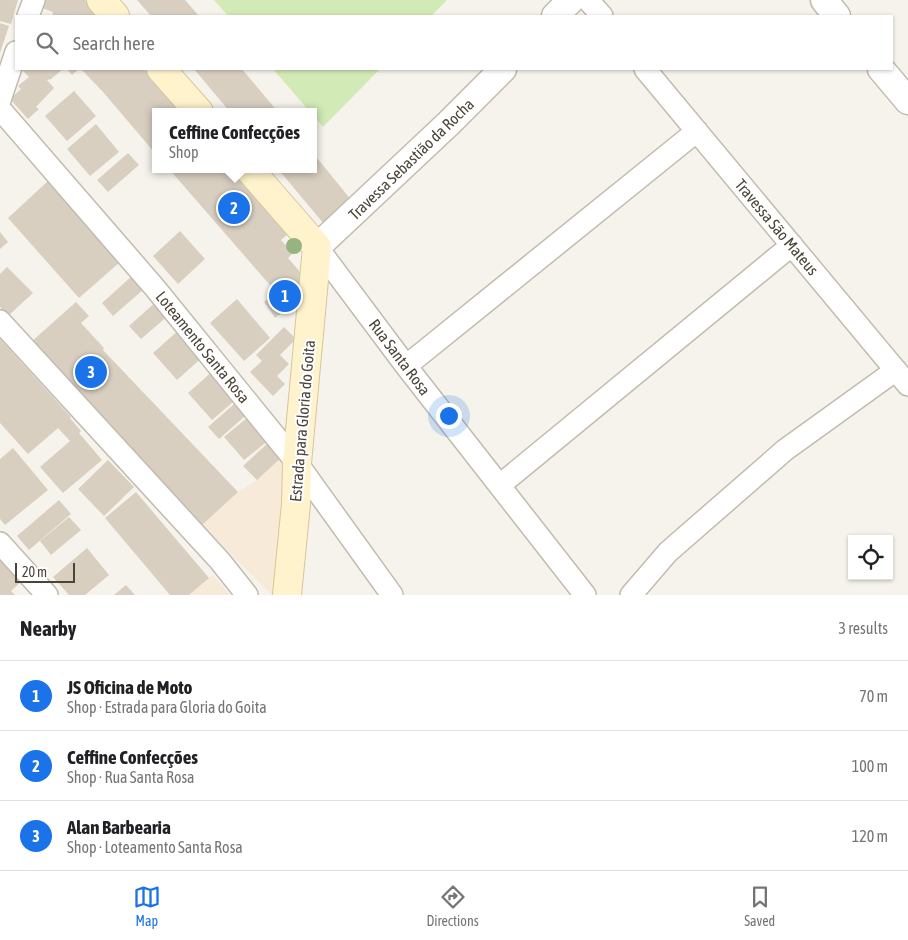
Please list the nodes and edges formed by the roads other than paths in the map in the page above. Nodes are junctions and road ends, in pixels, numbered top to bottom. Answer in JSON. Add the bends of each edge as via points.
{"nodes":[{"id":1,"x":34,"y":0,"type":"edge"},
{"id":2,"x":101,"y":0,"type":"edge"},
{"id":3,"x":571,"y":0,"type":"edge"},
{"id":4,"x":588,"y":0,"type":"edge"},
{"id":5,"x":824,"y":0,"type":"edge"},
{"id":6,"x":28,"y":15,"type":"edge"},
{"id":7,"x":114,"y":15,"type":"edge"},
{"id":8,"x":556,"y":15,"type":"edge"},
{"id":9,"x":601,"y":15,"type":"edge"},
{"id":10,"x":836,"y":15,"type":"edge"},
{"id":11,"x":15,"y":55,"type":"edge"},
{"id":12,"x":162,"y":70,"type":"edge"},
{"id":13,"x":502,"y":70,"type":"edge"},
{"id":14,"x":646,"y":70,"type":"edge"},
{"id":15,"x":882,"y":70,"type":"edge"},
{"id":16,"x":0,"y":100,"type":"edge"},
{"id":17,"x":908,"y":101,"type":"edge"},
{"id":18,"x":195,"y":108,"type":"edge"},
{"id":19,"x":0,"y":109,"type":"edge"},
{"id":20,"x":697,"y":131,"type":"junction"},
{"id":21,"x":252,"y":173,"type":"edge"},
{"id":22,"x":792,"y":245,"type":"junction"},
{"id":23,"x":318,"y":248,"type":"junction"},
{"id":24,"x":0,"y":321,"type":"edge"},
{"id":25,"x":406,"y":366,"type":"junction"},
{"id":26,"x":902,"y":377,"type":"edge"},
{"id":27,"x":297,"y":463,"type":"junction"},
{"id":28,"x":500,"y":485,"type":"junction"},
{"id":29,"x":0,"y":544,"type":"edge"},
{"id":30,"x":47,"y":595,"type":"edge"},
{"id":31,"x":247,"y":595,"type":"edge"},
{"id":32,"x":287,"y":595,"type":"edge"},
{"id":33,"x":392,"y":595,"type":"edge"},
{"id":34,"x":585,"y":595,"type":"edge"},
{"id":35,"x":631,"y":595,"type":"edge"}],
"edges":[{"from":1,"to":6,"type":"street"},
{"from":2,"to":7,"type":"main road"},
{"from":3,"to":8,"type":"street"},
{"from":4,"to":9,"type":"street"},
{"from":5,"to":10,"type":"street"},
{"from":11,"to":16,"type":"street"},
{"from":12,"to":18,"type":"main road"},
{"from":13,"to":23,"type":"street","name":"Travessa Sebastião da Rocha"},
{"from":14,"to":20,"type":"street","name":"Travessa São Mateus"},
{"from":15,"to":17,"type":"street"},
{"from":19,"to":27,"type":"street","name":"Loteamento Santa Rosa","via":[[155,288]]},
{"from":20,"to":22,"type":"street","name":"Travessa São Mateus"},
{"from":20,"to":25,"type":"street"},
{"from":21,"to":23,"type":"main road","name":"Rua Santa Rosa"},
{"from":22,"to":26,"type":"street","name":"Travessa São Mateus"},
{"from":22,"to":28,"type":"street"},
{"from":23,"to":25,"type":"street","name":"Rua Santa Rosa"},
{"from":23,"to":27,"type":"main road","name":"Estrada para Gloria do Goita"},
{"from":24,"to":31,"type":"street"},
{"from":25,"to":28,"type":"street","name":"Rua Santa Rosa"},
{"from":26,"to":35,"type":"street","via":[[784,450],[668,552]]},
{"from":27,"to":32,"type":"main road","name":"Estrada para Gloria do Goita"},
{"from":27,"to":33,"type":"street","name":"Loteamento Santa Rosa"},
{"from":28,"to":34,"type":"street","name":"Rua Santa Rosa"},
{"from":29,"to":30,"type":"street"}]}
